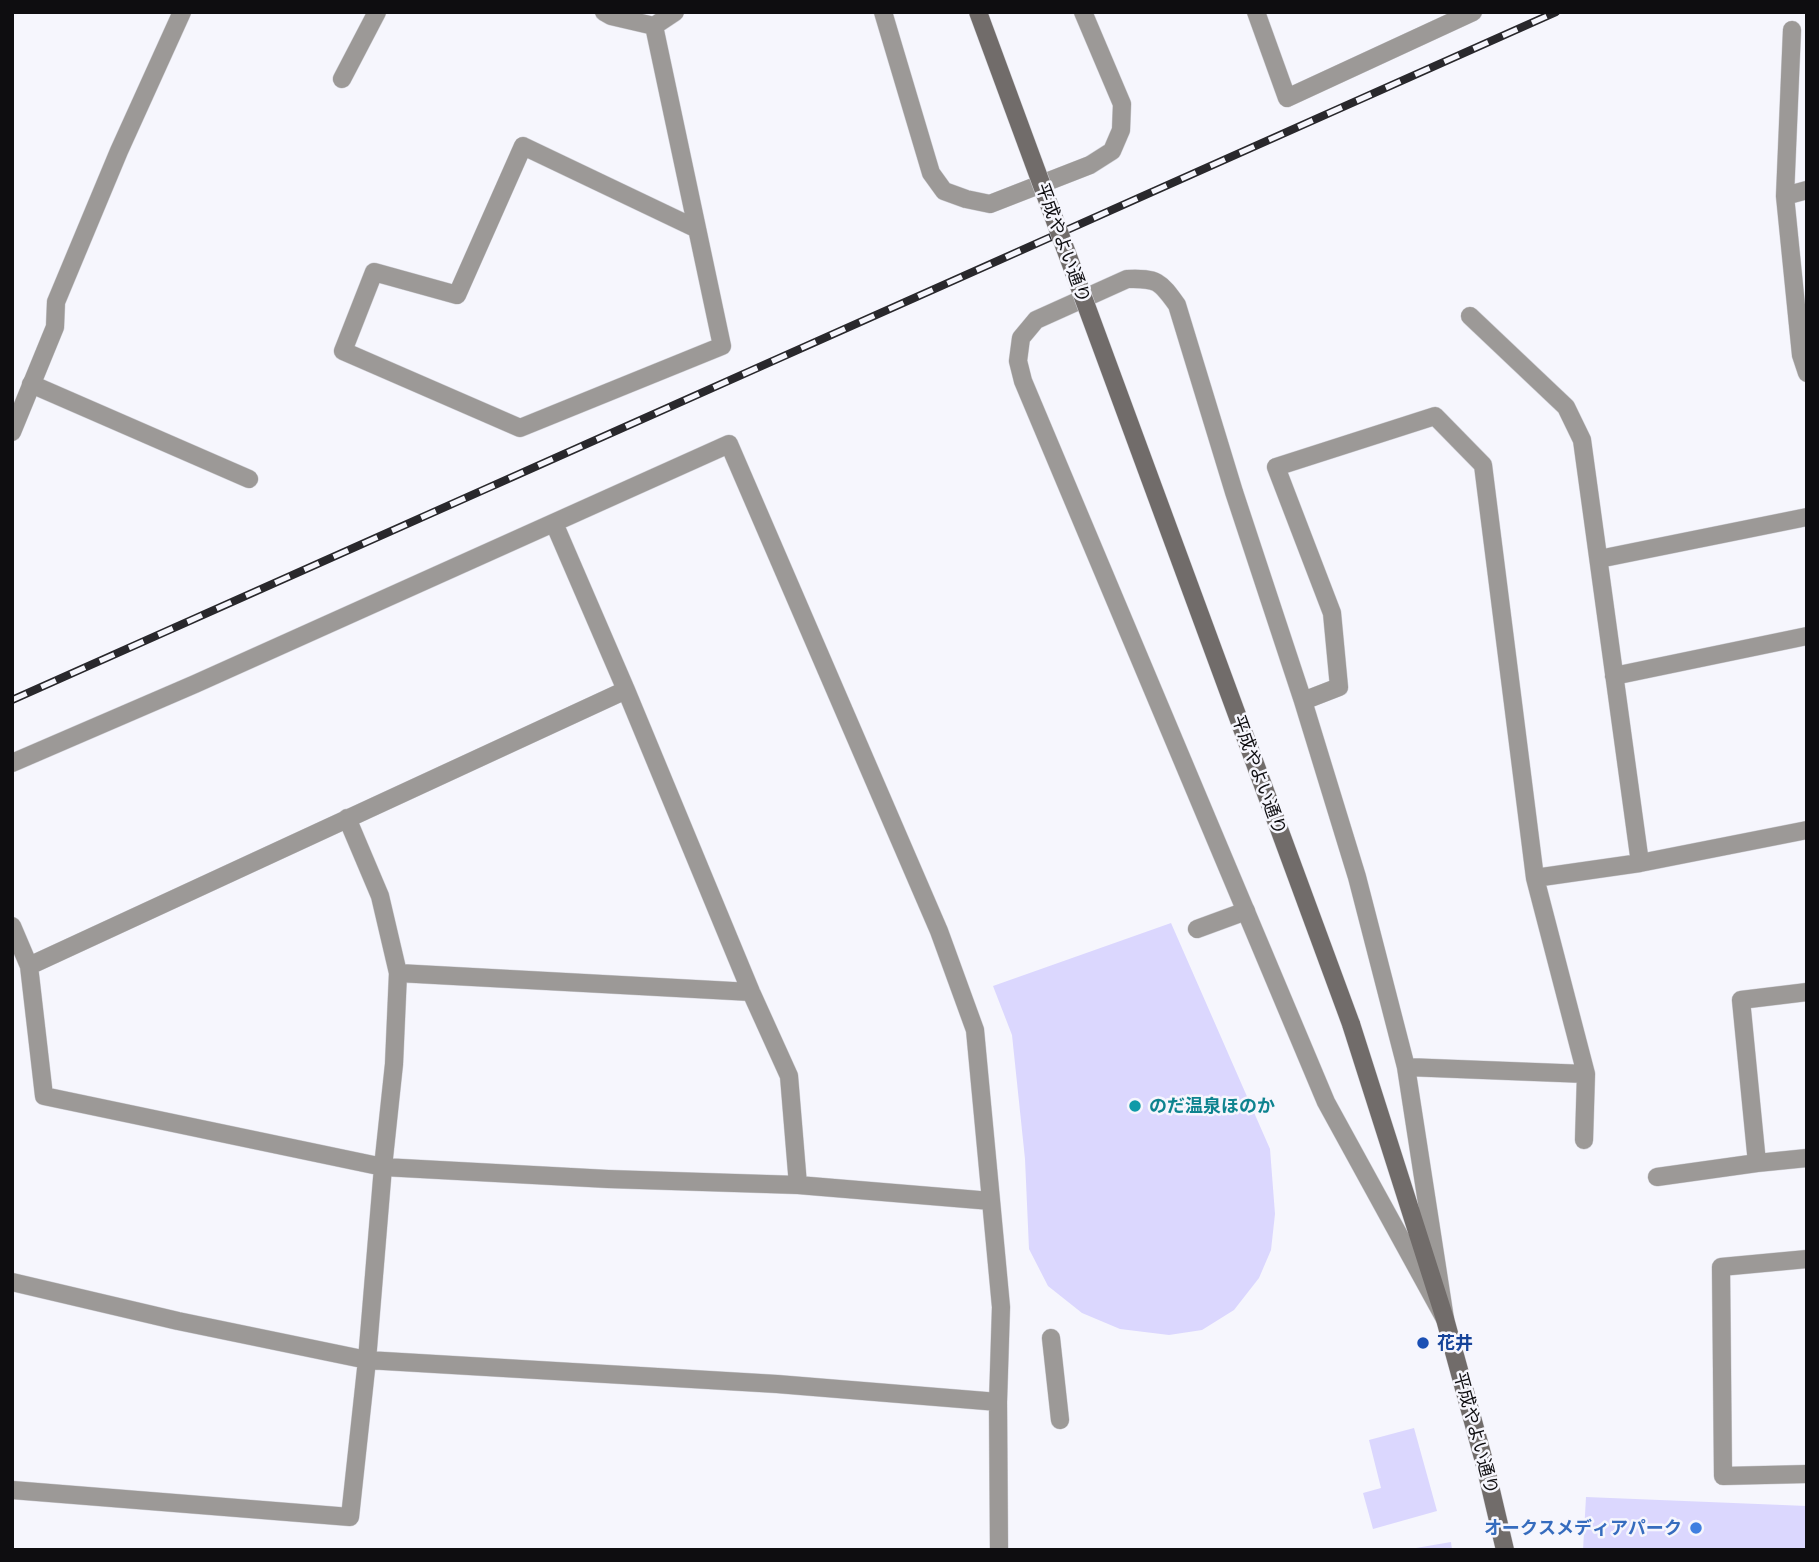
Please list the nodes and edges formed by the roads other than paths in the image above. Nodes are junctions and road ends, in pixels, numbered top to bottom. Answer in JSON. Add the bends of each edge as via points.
{"nodes":[{"id":1,"x":182,"y":12,"type":"edge"},
{"id":2,"x":377,"y":12,"type":"edge"},
{"id":3,"x":604,"y":12,"type":"edge"},
{"id":4,"x":675,"y":12,"type":"edge"},
{"id":5,"x":883,"y":12,"type":"edge"},
{"id":6,"x":978,"y":12,"type":"edge"},
{"id":7,"x":1083,"y":12,"type":"edge"},
{"id":8,"x":1256,"y":12,"type":"edge"},
{"id":9,"x":1473,"y":12,"type":"edge"},
{"id":10,"x":654,"y":26,"type":"junction"},
{"id":11,"x":1792,"y":30,"type":"dead end"},
{"id":12,"x":342,"y":79,"type":"dead end"},
{"id":13,"x":1807,"y":190,"type":"edge"},
{"id":14,"x":1785,"y":196,"type":"junction"},
{"id":15,"x":697,"y":229,"type":"junction"},
{"id":16,"x":1470,"y":316,"type":"dead end"},
{"id":17,"x":1804,"y":354,"type":"edge"},
{"id":18,"x":1807,"y":373,"type":"edge"},
{"id":19,"x":32,"y":384,"type":"junction"},
{"id":20,"x":12,"y":432,"type":"edge"},
{"id":21,"x":249,"y":479,"type":"dead end"},
{"id":22,"x":1807,"y":517,"type":"edge"},
{"id":23,"x":554,"y":523,"type":"junction"},
{"id":24,"x":1598,"y":559,"type":"junction"},
{"id":25,"x":1807,"y":636,"type":"edge"},
{"id":26,"x":1614,"y":677,"type":"junction"},
{"id":27,"x":626,"y":690,"type":"junction"},
{"id":28,"x":1303,"y":701,"type":"junction"},
{"id":29,"x":12,"y":763,"type":"edge"},
{"id":30,"x":347,"y":818,"type":"junction"},
{"id":31,"x":1807,"y":831,"type":"edge"},
{"id":32,"x":1640,"y":863,"type":"junction"},
{"id":33,"x":1535,"y":878,"type":"junction"},
{"id":34,"x":1246,"y":911,"type":"junction"},
{"id":35,"x":12,"y":926,"type":"edge"},
{"id":36,"x":1197,"y":929,"type":"dead end"},
{"id":37,"x":29,"y":966,"type":"junction"},
{"id":38,"x":398,"y":973,"type":"junction"},
{"id":39,"x":751,"y":992,"type":"junction"},
{"id":40,"x":1807,"y":992,"type":"edge"},
{"id":41,"x":1406,"y":1067,"type":"junction"},
{"id":42,"x":1586,"y":1074,"type":"junction"},
{"id":43,"x":1584,"y":1140,"type":"dead end"},
{"id":44,"x":1807,"y":1158,"type":"edge"},
{"id":45,"x":1757,"y":1163,"type":"junction"},
{"id":46,"x":383,"y":1167,"type":"junction"},
{"id":47,"x":1657,"y":1177,"type":"dead end"},
{"id":48,"x":799,"y":1185,"type":"junction"},
{"id":49,"x":991,"y":1201,"type":"junction"},
{"id":50,"x":1807,"y":1259,"type":"edge"},
{"id":51,"x":12,"y":1282,"type":"edge"},
{"id":52,"x":1445,"y":1319,"type":"junction"},
{"id":53,"x":1051,"y":1338,"type":"dead end"},
{"id":54,"x":367,"y":1360,"type":"junction"},
{"id":55,"x":998,"y":1402,"type":"junction"},
{"id":56,"x":1060,"y":1420,"type":"dead end"},
{"id":57,"x":1807,"y":1474,"type":"edge"},
{"id":58,"x":12,"y":1490,"type":"edge"},
{"id":59,"x":999,"y":1550,"type":"edge"},
{"id":60,"x":1505,"y":1550,"type":"edge"}],
"edges":[{"from":1,"to":19,"type":"street","via":[[56,302],[55,327]]},
{"from":2,"to":12,"type":"street"},
{"from":3,"to":10,"type":"street"},
{"from":4,"to":10,"type":"street"},
{"from":5,"to":7,"type":"street","via":[[931,173],[944,191],[990,204],[1090,165],[1112,151],[1121,131],[1122,104]]},
{"from":6,"to":52,"type":"street","name":"平成やよい通り","bridge":true,"via":[[1351,1024]]},
{"from":8,"to":9,"type":"street","via":[[1287,98]]},
{"from":10,"to":15,"type":"street"},
{"from":11,"to":14,"type":"street"},
{"from":13,"to":14,"type":"street"},
{"from":14,"to":17,"type":"street"},
{"from":15,"to":15,"type":"street","via":[[722,346],[520,428],[343,351],[374,271],[457,295],[523,146]]},
{"from":16,"to":24,"type":"street","via":[[1566,407],[1582,440]]},
{"from":17,"to":18,"type":"street"},
{"from":19,"to":20,"type":"street"},
{"from":19,"to":21,"type":"street"},
{"from":22,"to":24,"type":"street"},
{"from":23,"to":27,"type":"street"},
{"from":23,"to":29,"type":"street"},
{"from":23,"to":49,"type":"street","via":[[729,444],[939,931],[975,1030]]},
{"from":24,"to":26,"type":"street"},
{"from":25,"to":26,"type":"street"},
{"from":26,"to":32,"type":"street"},
{"from":27,"to":30,"type":"street"},
{"from":27,"to":39,"type":"street"},
{"from":28,"to":33,"type":"street","via":[[1339,687],[1332,613],[1276,467],[1434,416],[1483,465]]},
{"from":28,"to":34,"type":"street","via":[[1177,305],[1170,295],[1163,286],[1146,279],[1127,279],[1036,320],[1021,338],[1017,362],[1023,381]]},
{"from":28,"to":41,"type":"street","via":[[1357,877]]},
{"from":30,"to":37,"type":"street"},
{"from":30,"to":38,"type":"street","via":[[380,896]]},
{"from":31,"to":32,"type":"street"},
{"from":32,"to":33,"type":"street"},
{"from":33,"to":42,"type":"street"},
{"from":34,"to":36,"type":"street"},
{"from":34,"to":52,"type":"street","via":[[1326,1102]]},
{"from":35,"to":37,"type":"street"},
{"from":37,"to":46,"type":"street","via":[[44,1096]]},
{"from":38,"to":39,"type":"street"},
{"from":38,"to":46,"type":"street"},
{"from":39,"to":48,"type":"street","via":[[789,1076]]},
{"from":40,"to":45,"type":"street","via":[[1741,1000]]},
{"from":41,"to":42,"type":"street"},
{"from":41,"to":52,"type":"street"},
{"from":42,"to":43,"type":"street"},
{"from":44,"to":45,"type":"street"},
{"from":45,"to":47,"type":"street"},
{"from":46,"to":48,"type":"street"},
{"from":46,"to":54,"type":"street"},
{"from":48,"to":49,"type":"street"},
{"from":49,"to":55,"type":"street","via":[[1001,1307]]},
{"from":50,"to":57,"type":"street","via":[[1721,1267],[1721,1281],[1723,1476]]},
{"from":51,"to":54,"type":"street"},
{"from":52,"to":60,"type":"street","name":"平成やよい通り"},
{"from":53,"to":56,"type":"street"},
{"from":54,"to":55,"type":"street"},
{"from":54,"to":58,"type":"street","via":[[350,1517]]},
{"from":55,"to":59,"type":"street"}]}
